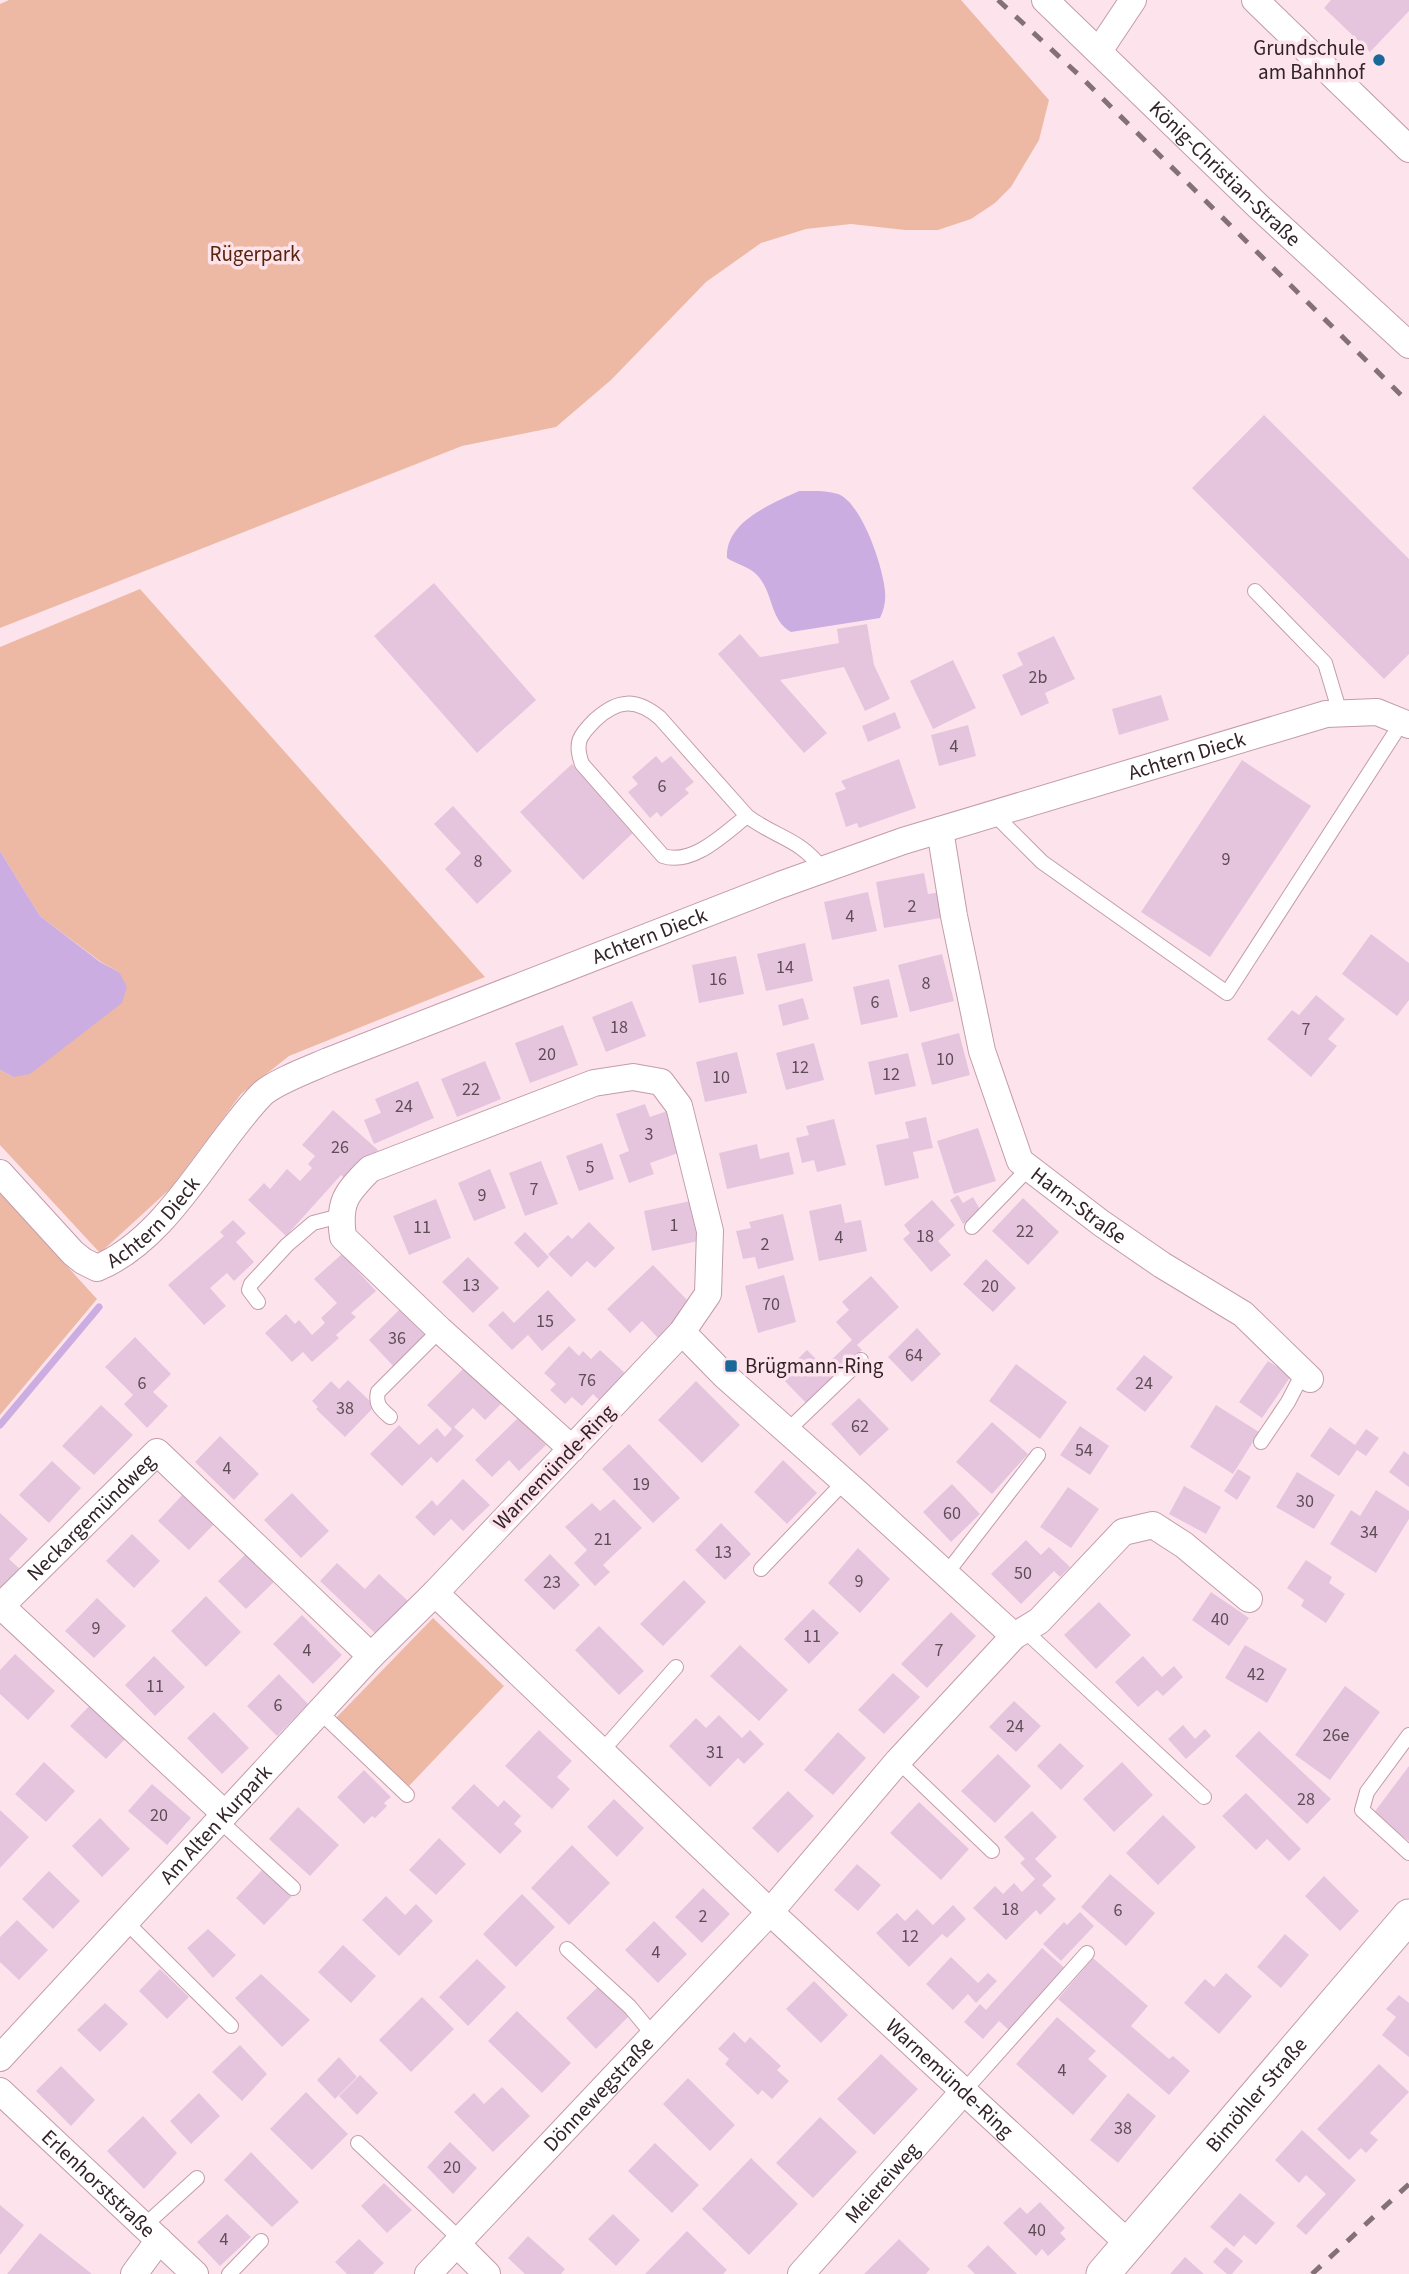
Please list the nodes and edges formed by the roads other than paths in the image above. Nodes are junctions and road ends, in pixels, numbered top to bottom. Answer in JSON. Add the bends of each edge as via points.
{"nodes":[{"id":1,"x":1045,"y":0,"type":"edge"},
{"id":2,"x":1133,"y":0,"type":"edge"},
{"id":3,"x":1255,"y":0,"type":"edge"},
{"id":4,"x":1099,"y":51,"type":"junction"},
{"id":5,"x":1409,"y":149,"type":"edge"},
{"id":6,"x":1409,"y":345,"type":"edge"},
{"id":7,"x":1255,"y":591,"type":"dead end"},
{"id":8,"x":1340,"y":713,"type":"junction"},
{"id":9,"x":1405,"y":724,"type":"edge"},
{"id":10,"x":993,"y":813,"type":"junction"},
{"id":11,"x":747,"y":816,"type":"junction"},
{"id":12,"x":940,"y":830,"type":"junction"},
{"id":13,"x":823,"y":870,"type":"junction"},
{"id":14,"x":1029,"y":1168,"type":"junction"},
{"id":15,"x":0,"y":1172,"type":"edge"},
{"id":16,"x":340,"y":1216,"type":"junction"},
{"id":17,"x":972,"y":1227,"type":"dead end"},
{"id":18,"x":258,"y":1302,"type":"dead end"},
{"id":19,"x":440,"y":1331,"type":"junction"},
{"id":20,"x":682,"y":1332,"type":"junction"},
{"id":21,"x":861,"y":1360,"type":"dead end"},
{"id":22,"x":1306,"y":1376,"type":"joint"},
{"id":23,"x":390,"y":1417,"type":"dead end"},
{"id":24,"x":787,"y":1431,"type":"junction"},
{"id":25,"x":1261,"y":1442,"type":"dead end"},
{"id":26,"x":572,"y":1449,"type":"junction"},
{"id":27,"x":1038,"y":1455,"type":"dead end"},
{"id":28,"x":845,"y":1482,"type":"junction"},
{"id":29,"x":761,"y":1569,"type":"dead end"},
{"id":30,"x":946,"y":1574,"type":"junction"},
{"id":31,"x":435,"y":1593,"type":"junction"},
{"id":32,"x":1249,"y":1599,"type":"dead end"},
{"id":33,"x":1019,"y":1633,"type":"junction"},
{"id":34,"x":371,"y":1656,"type":"junction"},
{"id":35,"x":676,"y":1667,"type":"dead end"},
{"id":36,"x":320,"y":1712,"type":"junction"},
{"id":37,"x":1409,"y":1735,"type":"edge"},
{"id":38,"x":602,"y":1751,"type":"junction"},
{"id":39,"x":898,"y":1761,"type":"junction"},
{"id":40,"x":407,"y":1795,"type":"dead end"},
{"id":41,"x":1204,"y":1797,"type":"dead end"},
{"id":42,"x":222,"y":1817,"type":"junction"},
{"id":43,"x":992,"y":1851,"type":"dead end"},
{"id":44,"x":1409,"y":1853,"type":"edge"},
{"id":45,"x":293,"y":1888,"type":"dead end"},
{"id":46,"x":770,"y":1912,"type":"junction"},
{"id":47,"x":1409,"y":1916,"type":"edge"},
{"id":48,"x":125,"y":1922,"type":"junction"},
{"id":49,"x":567,"y":1949,"type":"dead end"},
{"id":50,"x":1087,"y":1953,"type":"dead end"},
{"id":51,"x":231,"y":2026,"type":"dead end"},
{"id":52,"x":654,"y":2036,"type":"junction"},
{"id":53,"x":0,"y":2057,"type":"edge"},
{"id":54,"x":0,"y":2091,"type":"edge"},
{"id":55,"x":964,"y":2091,"type":"junction"},
{"id":56,"x":358,"y":2143,"type":"dead end"},
{"id":57,"x":197,"y":2178,"type":"dead end"},
{"id":58,"x":152,"y":2233,"type":"junction"},
{"id":59,"x":261,"y":2241,"type":"dead end"},
{"id":60,"x":459,"y":2242,"type":"junction"},
{"id":61,"x":1129,"y":2244,"type":"junction"},
{"id":62,"x":134,"y":2274,"type":"edge"},
{"id":63,"x":195,"y":2274,"type":"edge"},
{"id":64,"x":229,"y":2274,"type":"edge"},
{"id":65,"x":428,"y":2274,"type":"edge"},
{"id":66,"x":487,"y":2274,"type":"edge"},
{"id":67,"x":801,"y":2274,"type":"edge"},
{"id":68,"x":1103,"y":2274,"type":"edge"}],
"edges":[{"from":1,"to":4,"type":"street","name":"König-Christian-Straße"},
{"from":2,"to":4,"type":"street"},
{"from":3,"to":5,"type":"street"},
{"from":4,"to":6,"type":"street","name":"König-Christian-Straße","via":[[1259,208]]},
{"from":7,"to":8,"type":"lane","via":[[1325,663]]},
{"from":8,"to":9,"type":"street","name":"Achtern Dieck","via":[[1377,712]]},
{"from":8,"to":10,"type":"street","name":"Achtern Dieck","via":[[1326,713]]},
{"from":9,"to":10,"type":"lane","via":[[1227,993],[1042,862]]},
{"from":10,"to":12,"type":"street","name":"Achtern Dieck"},
{"from":11,"to":11,"type":"lane","via":[[647,707],[620,704],[609,708],[583,732],[578,752],[582,764],[663,856],[671,859],[693,853]]},
{"from":11,"to":13,"type":"lane","via":[[812,854]]},
{"from":12,"to":13,"type":"street","name":"Achtern Dieck"},
{"from":12,"to":14,"type":"street","name":"Harm-Straße","via":[[982,1051],[1020,1161]]},
{"from":13,"to":15,"type":"street","name":"Achtern Dieck","via":[[353,1050],[263,1092],[158,1224],[127,1253],[97,1268],[73,1254]]},
{"from":14,"to":17,"type":"lane"},
{"from":14,"to":22,"type":"street","name":"Harm-Straße","via":[[1162,1265],[1243,1314]]},
{"from":16,"to":18,"type":"lane","via":[[313,1223],[286,1245],[251,1284],[249,1290]]},
{"from":16,"to":19,"type":"street","via":[[343,1237]]},
{"from":16,"to":20,"type":"street","via":[[349,1189],[370,1169],[594,1083],[633,1077],[661,1082],[679,1106],[710,1231],[708,1294]]},
{"from":19,"to":23,"type":"lane","via":[[378,1392],[376,1401]]},
{"from":19,"to":26,"type":"street"},
{"from":20,"to":24,"type":"street"},
{"from":20,"to":26,"type":"street","name":"Warnemünde-Ring"},
{"from":21,"to":24,"type":"lane"},
{"from":22,"to":25,"type":"lane"},
{"from":24,"to":28,"type":"street"},
{"from":26,"to":31,"type":"street","name":"Warnemünde-Ring"},
{"from":27,"to":30,"type":"lane"},
{"from":28,"to":29,"type":"lane"},
{"from":28,"to":30,"type":"street"},
{"from":30,"to":33,"type":"street"},
{"from":31,"to":34,"type":"street","name":"Am Alten Kurpark"},
{"from":31,"to":38,"type":"street","name":"Warnemünde-Ring"},
{"from":32,"to":33,"type":"street","via":[[1153,1525],[1123,1532],[1039,1621]]},
{"from":33,"to":39,"type":"street"},
{"from":33,"to":41,"type":"lane"},
{"from":34,"to":36,"type":"street","name":"Am Alten Kurpark"},
{"from":34,"to":42,"type":"street","name":"Neckargemündweg","via":[[157,1452],[1,1606]]},
{"from":35,"to":38,"type":"lane"},
{"from":36,"to":40,"type":"lane"},
{"from":36,"to":42,"type":"street","name":"Am Alten Kurpark"},
{"from":37,"to":44,"type":"lane","via":[[1367,1792],[1362,1810]]},
{"from":38,"to":46,"type":"street","name":"Warnemünde-Ring"},
{"from":39,"to":43,"type":"lane"},
{"from":39,"to":46,"type":"street"},
{"from":42,"to":45,"type":"lane"},
{"from":42,"to":48,"type":"street","name":"Am Alten Kurpark"},
{"from":46,"to":52,"type":"street","name":"Dönnewegstraße"},
{"from":46,"to":55,"type":"street","name":"Warnemünde-Ring"},
{"from":47,"to":61,"type":"street","name":"Bimöhler Straße"},
{"from":48,"to":51,"type":"lane"},
{"from":48,"to":53,"type":"street","name":"Am Alten Kurpark"},
{"from":49,"to":52,"type":"lane","via":[[630,2007]]},
{"from":50,"to":55,"type":"lane"},
{"from":52,"to":60,"type":"street","name":"Dönnewegstraße"},
{"from":54,"to":58,"type":"street","name":"Erlenhorststraße"},
{"from":55,"to":61,"type":"street","name":"Warnemünde-Ring"},
{"from":55,"to":67,"type":"street","name":"Meiereiweg"},
{"from":56,"to":60,"type":"lane"},
{"from":57,"to":58,"type":"lane"},
{"from":58,"to":62,"type":"street"},
{"from":58,"to":63,"type":"street","name":"Erlenhorststraße"},
{"from":59,"to":64,"type":"lane"},
{"from":60,"to":65,"type":"street","name":"Dönnewegstraße"},
{"from":60,"to":66,"type":"street"},
{"from":61,"to":68,"type":"street","name":"Bimöhler Straße"}]}
